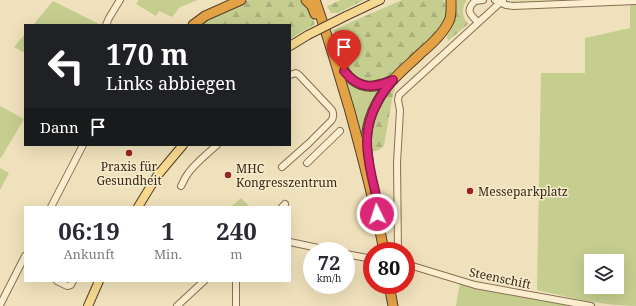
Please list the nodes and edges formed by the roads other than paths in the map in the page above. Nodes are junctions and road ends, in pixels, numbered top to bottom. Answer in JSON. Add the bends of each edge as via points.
{"nodes":[{"id":1,"x":120,"y":0,"type":"edge"},
{"id":2,"x":241,"y":0,"type":"edge"},
{"id":3,"x":306,"y":0,"type":"edge"},
{"id":4,"x":315,"y":0,"type":"edge"},
{"id":5,"x":380,"y":0,"type":"edge"},
{"id":6,"x":451,"y":0,"type":"edge"},
{"id":7,"x":483,"y":0,"type":"edge"},
{"id":8,"x":499,"y":1,"type":"edge"},
{"id":9,"x":636,"y":1,"type":"edge"},
{"id":10,"x":478,"y":22,"type":"junction"},
{"id":11,"x":106,"y":24,"type":"edge"},
{"id":12,"x":194,"y":24,"type":"edge"},
{"id":13,"x":327,"y":35,"type":"junction"},
{"id":14,"x":330,"y":44,"type":"junction"},
{"id":15,"x":291,"y":45,"type":"edge"},
{"id":16,"x":291,"y":74,"type":"edge"},
{"id":17,"x":393,"y":80,"type":"junction"},
{"id":18,"x":340,"y":131,"type":"dead end"},
{"id":19,"x":309,"y":143,"type":"junction"},
{"id":20,"x":82,"y":146,"type":"edge"},
{"id":21,"x":182,"y":146,"type":"edge"},
{"id":22,"x":215,"y":146,"type":"edge"},
{"id":23,"x":318,"y":152,"type":"junction"},
{"id":24,"x":307,"y":163,"type":"dead end"},
{"id":25,"x":282,"y":166,"type":"dead end"},
{"id":26,"x":181,"y":186,"type":"dead end"},
{"id":27,"x":52,"y":206,"type":"edge"},
{"id":28,"x":139,"y":206,"type":"edge"},
{"id":29,"x":377,"y":214,"type":"junction"},
{"id":30,"x":291,"y":242,"type":"edge"},
{"id":31,"x":382,"y":242,"type":"edge"},
{"id":32,"x":398,"y":242,"type":"edge"},
{"id":33,"x":303,"y":245,"type":"edge"},
{"id":34,"x":24,"y":260,"type":"edge"},
{"id":35,"x":415,"y":267,"type":"edge"},
{"id":36,"x":59,"y":282,"type":"edge"},
{"id":37,"x":72,"y":282,"type":"edge"},
{"id":38,"x":99,"y":282,"type":"edge"},
{"id":39,"x":203,"y":282,"type":"edge"},
{"id":40,"x":236,"y":282,"type":"edge"},
{"id":41,"x":391,"y":294,"type":"edge"},
{"id":42,"x":0,"y":305,"type":"edge"},
{"id":43,"x":88,"y":306,"type":"edge"},
{"id":44,"x":177,"y":306,"type":"edge"},
{"id":45,"x":236,"y":306,"type":"edge"},
{"id":46,"x":393,"y":306,"type":"edge"},
{"id":47,"x":591,"y":306,"type":"edge"}],
"edges":[{"from":1,"to":11,"type":"street"},
{"from":2,"to":12,"type":"highway","via":[[205,16]]},
{"from":3,"to":14,"type":"highway","via":[[312,6],[324,38]]},
{"from":4,"to":13,"type":"highway"},
{"from":5,"to":15,"type":"main road","bridge":true},
{"from":6,"to":17,"type":"highway","via":[[449,20],[439,37]]},
{"from":7,"to":10,"type":"street","via":[[475,0],[469,12]]},
{"from":8,"to":9,"type":"street","via":[[513,6]]},
{"from":8,"to":10,"type":"street"},
{"from":10,"to":32,"type":"street","via":[[399,95]]},
{"from":13,"to":14,"type":"highway"},
{"from":13,"to":17,"type":"highway","via":[[332,38],[341,66],[352,80],[374,86]]},
{"from":14,"to":29,"type":"highway"},
{"from":16,"to":19,"type":"street","via":[[299,75],[334,114],[331,121]]},
{"from":17,"to":29,"type":"highway","via":[[377,102],[368,126],[367,152],[378,205]]},
{"from":18,"to":23,"type":"street"},
{"from":19,"to":23,"type":"street"},
{"from":19,"to":25,"type":"street"},
{"from":20,"to":27,"type":"street"},
{"from":21,"to":28,"type":"main road","via":[[157,176]]},
{"from":22,"to":26,"type":"street","via":[[186,175]]},
{"from":23,"to":24,"type":"street"},
{"from":29,"to":31,"type":"highway"},
{"from":30,"to":33,"type":"street"},
{"from":34,"to":42,"type":"street"},
{"from":35,"to":47,"type":"street","name":"Steenschift","via":[[475,285]]},
{"from":36,"to":37,"type":"street","via":[[67,286]]},
{"from":38,"to":43,"type":"main road"},
{"from":39,"to":44,"type":"street"},
{"from":40,"to":45,"type":"street"},
{"from":41,"to":46,"type":"highway"}]}
